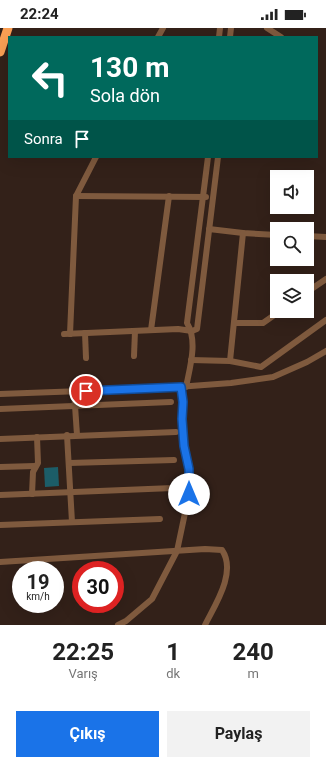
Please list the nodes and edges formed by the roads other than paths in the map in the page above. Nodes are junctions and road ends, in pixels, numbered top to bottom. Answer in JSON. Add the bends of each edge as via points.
{"nodes":[{"id":1,"x":8,"y":28,"type":"edge"},
{"id":2,"x":267,"y":28,"type":"edge"},
{"id":3,"x":279,"y":36,"type":"edge"},
{"id":4,"x":0,"y":52,"type":"edge"},
{"id":5,"x":95,"y":158,"type":"edge"},
{"id":6,"x":208,"y":158,"type":"edge"},
{"id":7,"x":218,"y":158,"type":"edge"},
{"id":8,"x":76,"y":196,"type":"junction"},
{"id":9,"x":169,"y":196,"type":"junction"},
{"id":10,"x":204,"y":197,"type":"junction"},
{"id":11,"x":213,"y":199,"type":"junction"},
{"id":12,"x":209,"y":229,"type":"junction"},
{"id":13,"x":243,"y":234,"type":"junction"},
{"id":14,"x":270,"y":235,"type":"edge"},
{"id":15,"x":314,"y":236,"type":"edge"},
{"id":16,"x":326,"y":237,"type":"edge"},
{"id":17,"x":326,"y":279,"type":"edge"},
{"id":18,"x":314,"y":287,"type":"edge"},
{"id":19,"x":270,"y":318,"type":"edge"},
{"id":20,"x":326,"y":320,"type":"edge"},
{"id":21,"x":234,"y":323,"type":"junction"},
{"id":22,"x":151,"y":330,"type":"junction"},
{"id":23,"x":135,"y":331,"type":"junction"},
{"id":24,"x":192,"y":331,"type":"junction"},
{"id":25,"x":85,"y":333,"type":"junction"},
{"id":26,"x":326,"y":351,"type":"edge"},
{"id":27,"x":134,"y":356,"type":"dead end"},
{"id":28,"x":86,"y":358,"type":"dead end"},
{"id":29,"x":191,"y":360,"type":"junction"},
{"id":30,"x":230,"y":361,"type":"junction"},
{"id":31,"x":184,"y":387,"type":"junction"},
{"id":32,"x":74,"y":391,"type":"junction"},
{"id":33,"x":0,"y":394,"type":"edge"},
{"id":34,"x":171,"y":402,"type":"dead end"},
{"id":35,"x":75,"y":405,"type":"junction"},
{"id":36,"x":0,"y":409,"type":"edge"},
{"id":37,"x":176,"y":432,"type":"dead end"},
{"id":38,"x":67,"y":435,"type":"junction"},
{"id":39,"x":77,"y":435,"type":"junction"},
{"id":40,"x":37,"y":437,"type":"junction"},
{"id":41,"x":0,"y":439,"type":"edge"},
{"id":42,"x":174,"y":460,"type":"dead end"},
{"id":43,"x":69,"y":464,"type":"junction"},
{"id":44,"x":35,"y":466,"type":"junction"},
{"id":45,"x":0,"y":467,"type":"edge"},
{"id":46,"x":173,"y":488,"type":"dead end"},
{"id":47,"x":71,"y":493,"type":"junction"},
{"id":48,"x":32,"y":494,"type":"junction"},
{"id":49,"x":0,"y":495,"type":"edge"},
{"id":50,"x":160,"y":519,"type":"dead end"},
{"id":51,"x":72,"y":522,"type":"junction"},
{"id":52,"x":0,"y":525,"type":"edge"},
{"id":53,"x":177,"y":552,"type":"junction"},
{"id":54,"x":0,"y":562,"type":"edge"},
{"id":55,"x":118,"y":625,"type":"edge"},
{"id":56,"x":205,"y":625,"type":"edge"}],
"edges":[{"from":1,"to":4,"type":"highway"},
{"from":2,"to":3,"type":"street"},
{"from":5,"to":8,"type":"street"},
{"from":6,"to":10,"type":"street"},
{"from":7,"to":11,"type":"street"},
{"from":8,"to":9,"type":"street"},
{"from":8,"to":25,"type":"street","via":[[67,334]]},
{"from":9,"to":10,"type":"street"},
{"from":9,"to":22,"type":"street"},
{"from":10,"to":11,"type":"street"},
{"from":10,"to":24,"type":"street","via":[[187,323]]},
{"from":11,"to":12,"type":"street"},
{"from":12,"to":13,"type":"street"},
{"from":12,"to":24,"type":"street","via":[[197,330]]},
{"from":13,"to":14,"type":"street"},
{"from":13,"to":21,"type":"street"},
{"from":15,"to":16,"type":"street"},
{"from":17,"to":18,"type":"street"},
{"from":19,"to":21,"type":"street","via":[[263,323]]},
{"from":20,"to":30,"type":"street","via":[[261,367]]},
{"from":21,"to":30,"type":"street"},
{"from":22,"to":23,"type":"street"},
{"from":22,"to":24,"type":"street"},
{"from":23,"to":25,"type":"street"},
{"from":23,"to":27,"type":"street"},
{"from":24,"to":29,"type":"street"},
{"from":25,"to":28,"type":"street"},
{"from":26,"to":31,"type":"street","via":[[273,377]]},
{"from":29,"to":30,"type":"street"},
{"from":29,"to":31,"type":"street"},
{"from":31,"to":32,"type":"street"},
{"from":31,"to":53,"type":"street","via":[[182,419],[189,469],[189,494]]},
{"from":32,"to":33,"type":"street"},
{"from":32,"to":35,"type":"street"},
{"from":34,"to":35,"type":"street"},
{"from":35,"to":36,"type":"street"},
{"from":35,"to":39,"type":"street"},
{"from":37,"to":39,"type":"street"},
{"from":38,"to":39,"type":"street"},
{"from":38,"to":40,"type":"street"},
{"from":38,"to":43,"type":"street"},
{"from":40,"to":41,"type":"street"},
{"from":40,"to":44,"type":"street","via":[[38,463]]},
{"from":42,"to":43,"type":"street"},
{"from":43,"to":47,"type":"street"},
{"from":44,"to":45,"type":"street"},
{"from":44,"to":48,"type":"street","via":[[32,472]]},
{"from":46,"to":47,"type":"street"},
{"from":47,"to":48,"type":"street"},
{"from":47,"to":51,"type":"street"},
{"from":48,"to":49,"type":"street"},
{"from":50,"to":51,"type":"street"},
{"from":51,"to":52,"type":"street"},
{"from":53,"to":54,"type":"street"},
{"from":53,"to":55,"type":"street","via":[[152,599]]},
{"from":53,"to":56,"type":"street","via":[[222,550],[226,556],[224,588]]}]}
